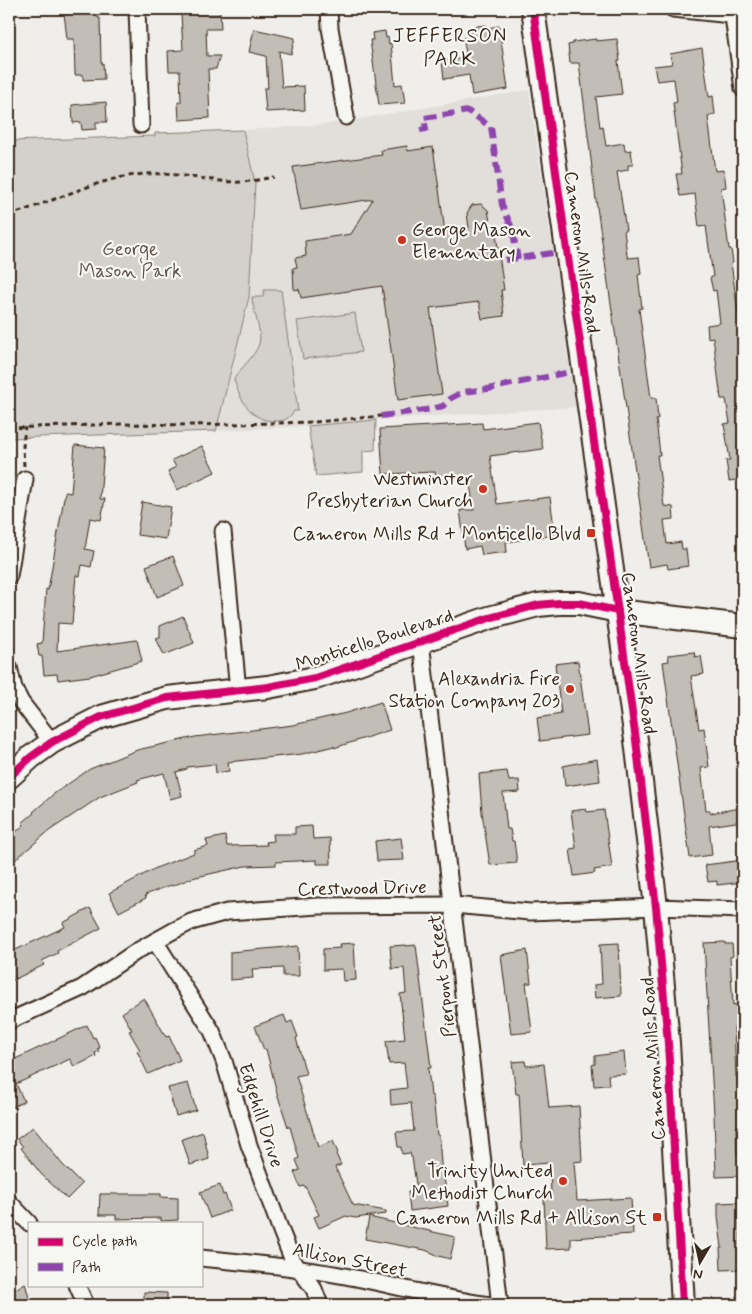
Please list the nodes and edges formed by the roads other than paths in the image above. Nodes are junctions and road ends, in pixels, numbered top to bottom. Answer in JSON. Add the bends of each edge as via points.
{"nodes":[{"id":1,"x":136,"y":9,"type":"edge"},
{"id":2,"x":329,"y":9,"type":"edge"},
{"id":3,"x":533,"y":9,"type":"edge"},
{"id":4,"x":673,"y":9,"type":"edge"},
{"id":5,"x":736,"y":14,"type":"edge"},
{"id":6,"x":743,"y":89,"type":"edge"},
{"id":7,"x":346,"y":117,"type":"dead end"},
{"id":8,"x":141,"y":125,"type":"dead end"},
{"id":9,"x":25,"y":479,"type":"dead end"},
{"id":10,"x":223,"y":530,"type":"dead end"},
{"id":11,"x":9,"y":576,"type":"edge"},
{"id":12,"x":618,"y":612,"type":"junction"},
{"id":13,"x":743,"y":626,"type":"edge"},
{"id":14,"x":421,"y":642,"type":"junction"},
{"id":15,"x":9,"y":667,"type":"edge"},
{"id":16,"x":238,"y":691,"type":"junction"},
{"id":17,"x":52,"y":742,"type":"junction"},
{"id":18,"x":9,"y":777,"type":"edge"},
{"id":19,"x":453,"y":905,"type":"junction"},
{"id":20,"x":656,"y":907,"type":"junction"},
{"id":21,"x":743,"y":910,"type":"edge"},
{"id":22,"x":155,"y":941,"type":"junction"},
{"id":23,"x":9,"y":1021,"type":"edge"},
{"id":24,"x":9,"y":1202,"type":"edge"},
{"id":25,"x":28,"y":1222,"type":"edge"},
{"id":26,"x":202,"y":1258,"type":"edge"},
{"id":27,"x":299,"y":1269,"type":"junction"},
{"id":28,"x":77,"y":1286,"type":"edge"},
{"id":29,"x":86,"y":1305,"type":"edge"},
{"id":30,"x":320,"y":1305,"type":"edge"},
{"id":31,"x":491,"y":1305,"type":"edge"},
{"id":32,"x":500,"y":1305,"type":"edge"},
{"id":33,"x":683,"y":1305,"type":"edge"}],
"edges":[{"from":1,"to":8,"type":"street"},
{"from":2,"to":7,"type":"street"},
{"from":3,"to":12,"type":"street","name":"Cameron Mills Road"},
{"from":4,"to":5,"type":"street"},
{"from":5,"to":6,"type":"street"},
{"from":9,"to":11,"type":"street"},
{"from":10,"to":16,"type":"street"},
{"from":12,"to":13,"type":"street","name":"Monticello Boulevard"},
{"from":12,"to":14,"type":"street","name":"Monticello Boulevard","via":[[579,603],[538,605]]},
{"from":12,"to":20,"type":"street","name":"Cameron Mills Road"},
{"from":14,"to":16,"type":"street","name":"Monticello Boulevard","via":[[315,678]]},
{"from":14,"to":19,"type":"street","name":"Pierpont Street"},
{"from":15,"to":17,"type":"street","via":[[21,702]]},
{"from":16,"to":17,"type":"street","name":"Monticello Boulevard","via":[[167,698],[101,717]]},
{"from":17,"to":18,"type":"street","name":"Monticello Boulevard"},
{"from":19,"to":20,"type":"street","name":"Crestwood Drive","via":[[530,912]]},
{"from":19,"to":22,"type":"street","name":"Crestwood Drive","via":[[319,906],[227,912],[191,922]]},
{"from":19,"to":32,"type":"street","name":"Pierpont Street"},
{"from":20,"to":21,"type":"street","name":"Crestwood Drive"},
{"from":20,"to":33,"type":"street","name":"Cameron Mills Road","via":[[668,1043]]},
{"from":22,"to":23,"type":"street","name":"Crestwood Drive","via":[[82,988]]},
{"from":22,"to":27,"type":"street","name":"Edgehill Drive","via":[[212,1031],[249,1145],[293,1261]]},
{"from":24,"to":25,"type":"street"},
{"from":26,"to":27,"type":"street","name":"Allison Street"},
{"from":27,"to":30,"type":"street","name":"Edgehill Drive","via":[[314,1289]]},
{"from":27,"to":31,"type":"street","name":"Allison Street"},
{"from":28,"to":29,"type":"street"}]}
